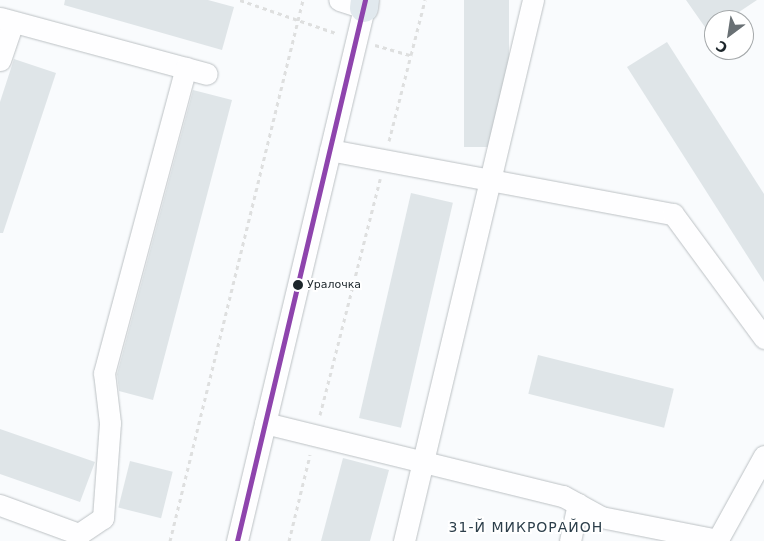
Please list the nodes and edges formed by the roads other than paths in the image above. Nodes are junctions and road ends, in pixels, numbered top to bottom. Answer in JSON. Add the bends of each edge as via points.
{"nodes":[{"id":1,"x":533,"y":0,"type":"edge"},
{"id":2,"x":356,"y":3,"type":"edge"},
{"id":3,"x":7,"y":20,"type":"edge"},
{"id":4,"x":0,"y":60,"type":"edge"},
{"id":5,"x":186,"y":68,"type":"junction"},
{"id":6,"x":208,"y":74,"type":"dead end"},
{"id":7,"x":330,"y":150,"type":"junction"},
{"id":8,"x":490,"y":180,"type":"junction"},
{"id":9,"x":764,"y":338,"type":"edge"},
{"id":10,"x":265,"y":423,"type":"junction"},
{"id":11,"x":764,"y":456,"type":"edge"},
{"id":12,"x":423,"y":462,"type":"junction"},
{"id":13,"x":578,"y":504,"type":"junction"},
{"id":14,"x":0,"y":505,"type":"edge"},
{"id":15,"x":78,"y":538,"type":"edge"},
{"id":16,"x":237,"y":541,"type":"edge"},
{"id":17,"x":404,"y":541,"type":"edge"},
{"id":18,"x":570,"y":541,"type":"edge"},
{"id":19,"x":717,"y":541,"type":"edge"}],
"edges":[{"from":1,"to":8,"type":"street"},
{"from":2,"to":7,"type":"street","via":[[356,39]]},
{"from":3,"to":4,"type":"street"},
{"from":3,"to":5,"type":"street"},
{"from":5,"to":6,"type":"street"},
{"from":5,"to":15,"type":"street","via":[[104,373],[110,423],[103,518]]},
{"from":7,"to":8,"type":"street"},
{"from":7,"to":10,"type":"street"},
{"from":8,"to":9,"type":"street","via":[[673,214]]},
{"from":8,"to":12,"type":"street"},
{"from":10,"to":12,"type":"street"},
{"from":10,"to":16,"type":"street"},
{"from":11,"to":19,"type":"street"},
{"from":12,"to":13,"type":"street","via":[[563,496]]},
{"from":12,"to":17,"type":"street"},
{"from":13,"to":18,"type":"street"},
{"from":13,"to":19,"type":"street","via":[[601,517]]},
{"from":14,"to":15,"type":"street"}]}
